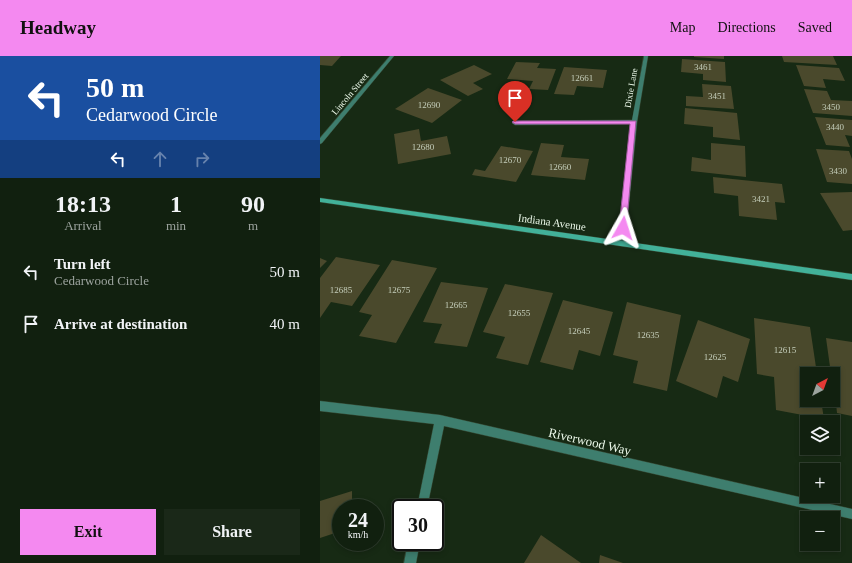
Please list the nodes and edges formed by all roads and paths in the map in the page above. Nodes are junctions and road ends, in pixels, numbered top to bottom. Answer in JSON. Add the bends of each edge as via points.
{"nodes":[{"id":1,"x":392,"y":56,"type":"edge"},
{"id":2,"x":646,"y":56,"type":"edge"},
{"id":3,"x":515,"y":122,"type":"dead end"},
{"id":4,"x":634,"y":122,"type":"junction"},
{"id":5,"x":320,"y":142,"type":"edge"},
{"id":6,"x":320,"y":200,"type":"edge"},
{"id":7,"x":621,"y":243,"type":"junction"},
{"id":8,"x":852,"y":277,"type":"edge"},
{"id":9,"x":320,"y":406,"type":"edge"},
{"id":10,"x":440,"y":420,"type":"junction"},
{"id":11,"x":424,"y":499,"type":"edge"},
{"id":12,"x":852,"y":514,"type":"edge"},
{"id":13,"x":412,"y":551,"type":"edge"},
{"id":14,"x":410,"y":563,"type":"edge"}],
"edges":[{"from":1,"to":5,"type":"street","name":"Lincoln Street"},
{"from":2,"to":4,"type":"street","name":"Dixie Lane"},
{"from":3,"to":4,"type":"street"},
{"from":4,"to":7,"type":"street","name":"Dixie Lane"},
{"from":6,"to":7,"type":"street","name":"Indiana Avenue"},
{"from":7,"to":8,"type":"street","name":"Indiana Avenue"},
{"from":9,"to":10,"type":"street","name":"Riverwood Way"},
{"from":10,"to":11,"type":"street"},
{"from":10,"to":12,"type":"street","name":"Riverwood Way"},
{"from":13,"to":14,"type":"street"}]}
